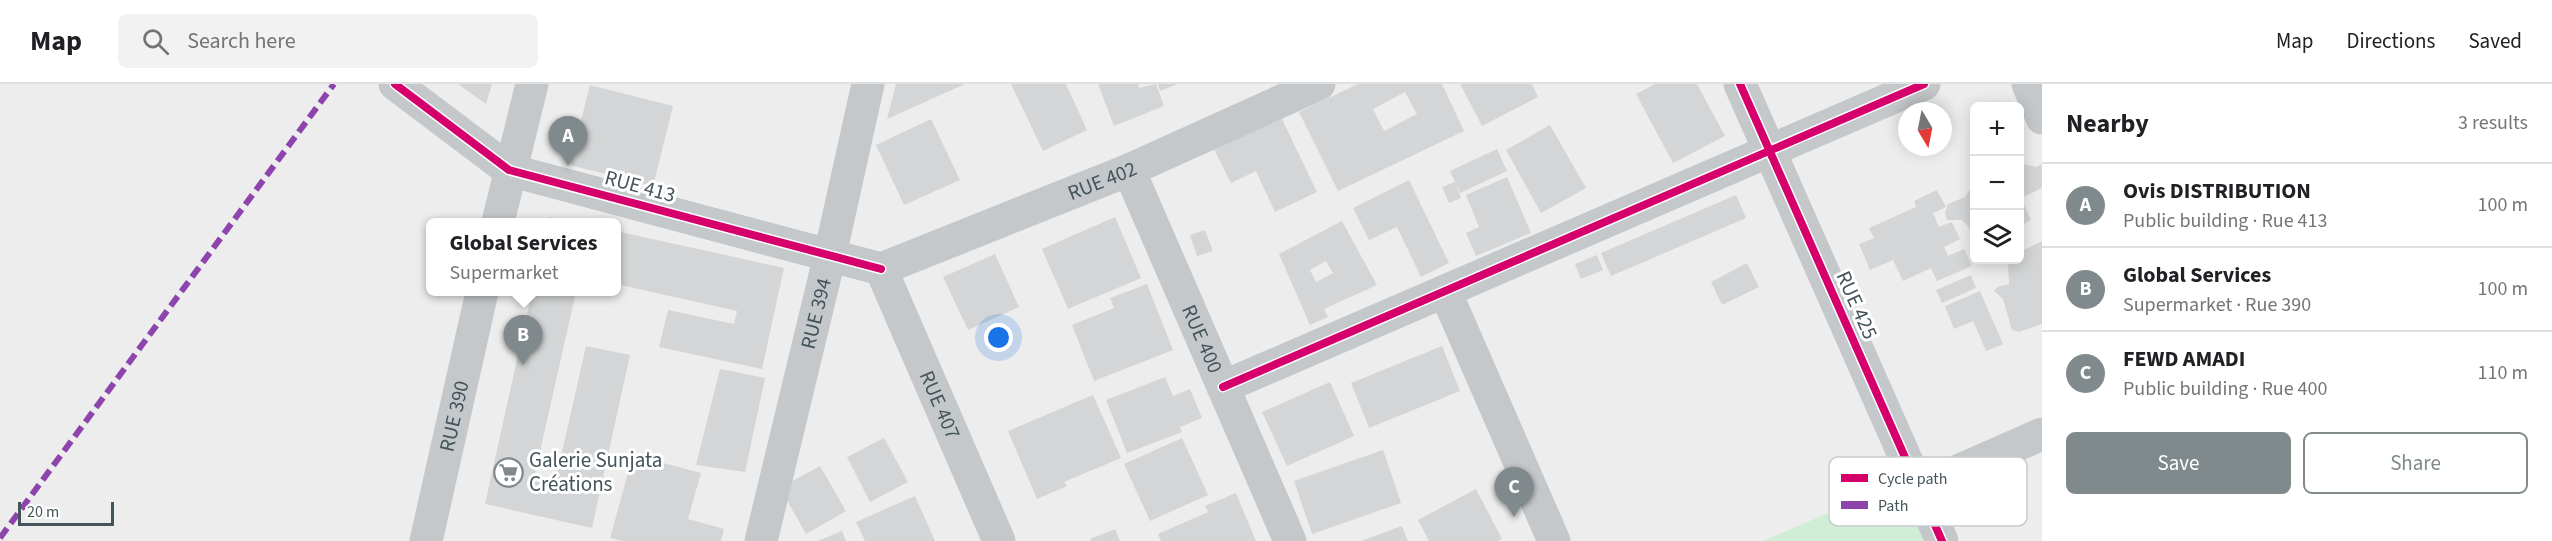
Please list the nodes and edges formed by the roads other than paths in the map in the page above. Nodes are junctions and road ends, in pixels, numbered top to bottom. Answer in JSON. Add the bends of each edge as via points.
{"nodes":[{"id":1,"x":395,"y":84,"type":"edge"},
{"id":2,"x":532,"y":84,"type":"edge"},
{"id":3,"x":868,"y":84,"type":"edge"},
{"id":4,"x":1319,"y":84,"type":"edge"},
{"id":5,"x":1740,"y":84,"type":"edge"},
{"id":6,"x":1924,"y":84,"type":"edge"},
{"id":7,"x":2028,"y":84,"type":"edge"},
{"id":8,"x":2042,"y":118,"type":"edge"},
{"id":9,"x":1770,"y":151,"type":"junction"},
{"id":10,"x":509,"y":170,"type":"junction"},
{"id":11,"x":1129,"y":170,"type":"junction"},
{"id":12,"x":499,"y":218,"type":"edge"},
{"id":13,"x":830,"y":255,"type":"junction"},
{"id":14,"x":881,"y":269,"type":"junction"},
{"id":15,"x":1445,"y":291,"type":"junction"},
{"id":16,"x":481,"y":296,"type":"edge"},
{"id":17,"x":1223,"y":387,"type":"junction"},
{"id":18,"x":2042,"y":434,"type":"edge"},
{"id":19,"x":1904,"y":457,"type":"edge"},
{"id":20,"x":1989,"y":457,"type":"edge"},
{"id":21,"x":1935,"y":526,"type":"edge"},
{"id":22,"x":426,"y":541,"type":"edge"},
{"id":23,"x":761,"y":541,"type":"edge"},
{"id":24,"x":999,"y":541,"type":"edge"},
{"id":25,"x":1290,"y":541,"type":"edge"},
{"id":26,"x":1554,"y":541,"type":"edge"},
{"id":27,"x":1942,"y":541,"type":"edge"}],
"edges":[{"from":1,"to":10,"type":"street","name":"RUE 413"},
{"from":2,"to":10,"type":"street"},
{"from":3,"to":13,"type":"street","name":"RUE 394"},
{"from":4,"to":11,"type":"street","name":"RUE 402"},
{"from":5,"to":9,"type":"street","name":"RUE 425"},
{"from":6,"to":9,"type":"street"},
{"from":7,"to":8,"type":"street"},
{"from":9,"to":15,"type":"street"},
{"from":9,"to":19,"type":"street","name":"RUE 425"},
{"from":10,"to":12,"type":"street"},
{"from":10,"to":13,"type":"street","name":"RUE 413"},
{"from":11,"to":14,"type":"street","name":"RUE 402"},
{"from":11,"to":17,"type":"street","name":"RUE 400"},
{"from":13,"to":14,"type":"street","name":"RUE 413"},
{"from":13,"to":23,"type":"street","name":"RUE 394"},
{"from":14,"to":24,"type":"street","name":"RUE 407"},
{"from":15,"to":17,"type":"street"},
{"from":15,"to":26,"type":"street"},
{"from":16,"to":22,"type":"street","name":"RUE 390"},
{"from":17,"to":25,"type":"street","name":"RUE 400"},
{"from":18,"to":20,"type":"street"},
{"from":21,"to":27,"type":"street","name":"RUE 425"}]}
